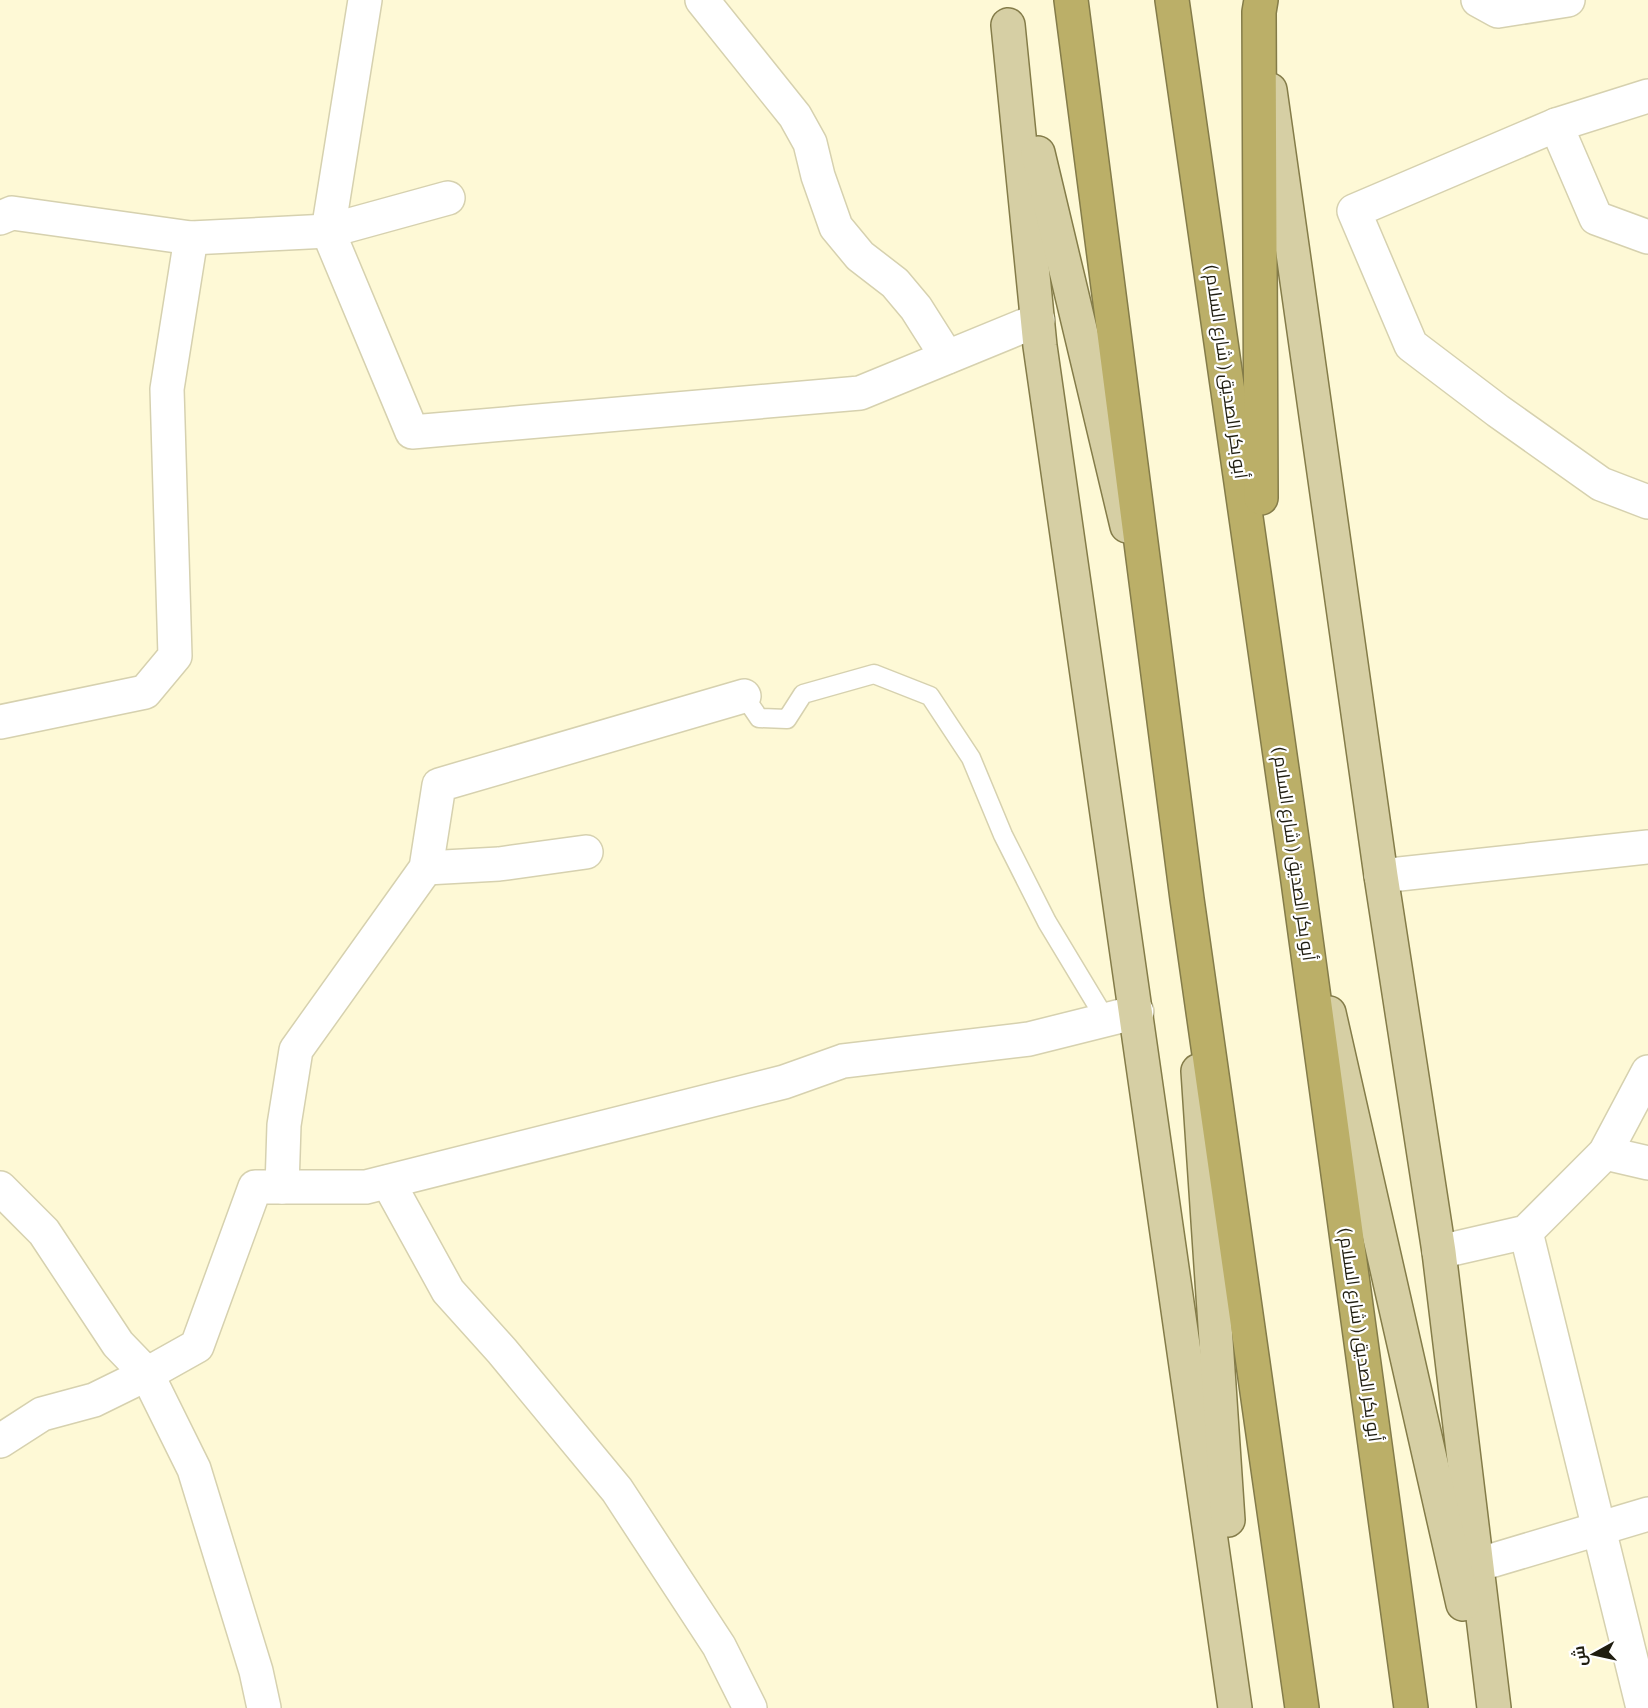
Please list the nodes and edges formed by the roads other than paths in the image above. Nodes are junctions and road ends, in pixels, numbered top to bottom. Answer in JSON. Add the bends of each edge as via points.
{"nodes":[{"id":1,"x":365,"y":0,"type":"edge"},
{"id":2,"x":702,"y":0,"type":"edge"},
{"id":3,"x":1071,"y":0,"type":"edge"},
{"id":4,"x":1172,"y":0,"type":"edge"},
{"id":5,"x":1478,"y":0,"type":"edge"},
{"id":6,"x":1568,"y":0,"type":"edge"},
{"id":7,"x":1260,"y":6,"type":"edge"},
{"id":8,"x":1000,"y":12,"type":"edge"},
{"id":9,"x":1648,"y":96,"type":"edge"},
{"id":10,"x":1556,"y":125,"type":"junction"},
{"id":11,"x":448,"y":198,"type":"dead end"},
{"id":12,"x":0,"y":218,"type":"edge"},
{"id":13,"x":328,"y":231,"type":"junction"},
{"id":14,"x":1648,"y":237,"type":"edge"},
{"id":15,"x":190,"y":238,"type":"junction"},
{"id":16,"x":1038,"y":320,"type":"junction"},
{"id":17,"x":947,"y":357,"type":"junction"},
{"id":18,"x":1648,"y":502,"type":"edge"},
{"id":19,"x":1261,"y":620,"type":"junction"},
{"id":20,"x":1152,"y":633,"type":"junction"},
{"id":21,"x":744,"y":696,"type":"joint"},
{"id":22,"x":0,"y":722,"type":"edge"},
{"id":23,"x":1648,"y":847,"type":"edge"},
{"id":24,"x":586,"y":852,"type":"dead end"},
{"id":25,"x":426,"y":868,"type":"junction"},
{"id":26,"x":1297,"y":874,"type":"junction"},
{"id":27,"x":1381,"y":876,"type":"junction"},
{"id":28,"x":1187,"y":899,"type":"junction"},
{"id":29,"x":1137,"y":1012,"type":"junction"},
{"id":30,"x":1106,"y":1020,"type":"junction"},
{"id":31,"x":1648,"y":1072,"type":"edge"},
{"id":32,"x":1605,"y":1153,"type":"junction"},
{"id":33,"x":1648,"y":1163,"type":"edge"},
{"id":34,"x":388,"y":1182,"type":"junction"},
{"id":35,"x":282,"y":1187,"type":"junction"},
{"id":36,"x":0,"y":1188,"type":"edge"},
{"id":37,"x":1526,"y":1232,"type":"junction"},
{"id":38,"x":1439,"y":1252,"type":"junction"},
{"id":39,"x":147,"y":1374,"type":"junction"},
{"id":40,"x":0,"y":1441,"type":"edge"},
{"id":41,"x":1648,"y":1514,"type":"edge"},
{"id":42,"x":1599,"y":1528,"type":"junction"},
{"id":43,"x":1477,"y":1565,"type":"junction"},
{"id":44,"x":264,"y":1708,"type":"edge"},
{"id":45,"x":750,"y":1708,"type":"edge"},
{"id":46,"x":1235,"y":1708,"type":"edge"},
{"id":47,"x":1241,"y":1708,"type":"edge"},
{"id":48,"x":1302,"y":1708,"type":"edge"},
{"id":49,"x":1411,"y":1708,"type":"edge"},
{"id":50,"x":1486,"y":1708,"type":"edge"},
{"id":51,"x":1494,"y":1708,"type":"edge"},
{"id":52,"x":1643,"y":1708,"type":"edge"}],
"edges":[{"from":1,"to":13,"type":"street"},
{"from":2,"to":17,"type":"street","via":[[795,116],[810,143],[836,227],[860,256],[895,283]]},
{"from":3,"to":20,"type":"highway"},
{"from":4,"to":19,"type":"highway","name":"( شارع السلام ) أبو بكر الصديق"},
{"from":5,"to":6,"type":"street","via":[[1498,11]]},
{"from":7,"to":19,"type":"highway"},
{"from":7,"to":27,"type":"main road"},
{"from":8,"to":16,"type":"main road"},
{"from":8,"to":20,"type":"main road"},
{"from":9,"to":10,"type":"street"},
{"from":10,"to":14,"type":"street","via":[[1596,218]]},
{"from":10,"to":18,"type":"street","via":[[1354,211],[1411,345],[1601,484]]},
{"from":11,"to":13,"type":"street"},
{"from":12,"to":15,"type":"street","via":[[12,213]]},
{"from":13,"to":15,"type":"street"},
{"from":13,"to":17,"type":"street","via":[[411,432],[860,393]]},
{"from":15,"to":22,"type":"street","via":[[167,389],[175,656],[145,692]]},
{"from":16,"to":17,"type":"street"},
{"from":16,"to":29,"type":"main road"},
{"from":19,"to":26,"type":"highway","name":"( شارع السلام ) أبو بكر الصديق"},
{"from":20,"to":28,"type":"highway"},
{"from":21,"to":25,"type":"street","via":[[439,785]]},
{"from":21,"to":30,"type":"lane","via":[[759,718],[788,718],[803,694],[874,674],[930,696],[971,758],[1003,835],[1042,912]]},
{"from":23,"to":27,"type":"street"},
{"from":24,"to":25,"type":"street","via":[[499,864]]},
{"from":25,"to":35,"type":"street","via":[[296,1050],[284,1125]]},
{"from":26,"to":49,"type":"highway","name":"( شارع السلام ) أبو بكر الصديق"},
{"from":26,"to":50,"type":"main road"},
{"from":27,"to":38,"type":"main road"},
{"from":28,"to":47,"type":"main road"},
{"from":28,"to":48,"type":"highway"},
{"from":29,"to":30,"type":"street"},
{"from":29,"to":46,"type":"main road"},
{"from":30,"to":34,"type":"street","via":[[1029,1039],[843,1061],[784,1082]]},
{"from":31,"to":32,"type":"street"},
{"from":32,"to":33,"type":"street"},
{"from":32,"to":37,"type":"street"},
{"from":34,"to":35,"type":"street","via":[[366,1187]]},
{"from":34,"to":45,"type":"street","via":[[448,1291],[616,1490],[719,1646]]},
{"from":35,"to":39,"type":"street","via":[[255,1187],[197,1346]]},
{"from":36,"to":39,"type":"street","via":[[44,1232],[118,1344]]},
{"from":37,"to":38,"type":"street"},
{"from":37,"to":42,"type":"street"},
{"from":38,"to":43,"type":"main road"},
{"from":39,"to":40,"type":"street","via":[[94,1400],[42,1414]]},
{"from":39,"to":44,"type":"street","via":[[194,1469]]},
{"from":41,"to":42,"type":"street"},
{"from":42,"to":43,"type":"street"},
{"from":42,"to":52,"type":"street"},
{"from":43,"to":51,"type":"main road"}]}
